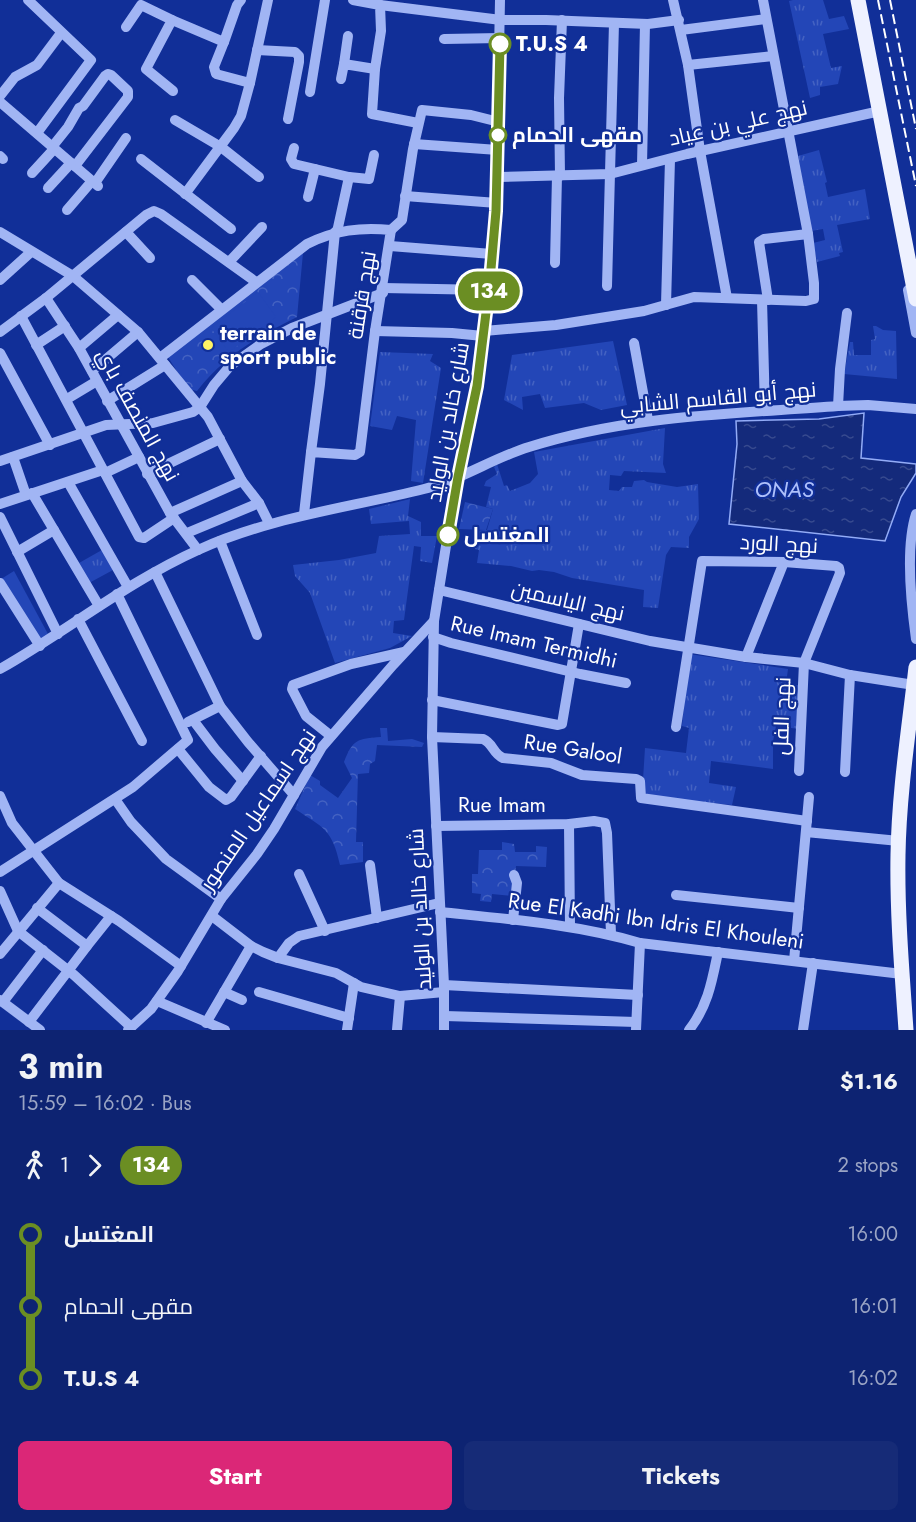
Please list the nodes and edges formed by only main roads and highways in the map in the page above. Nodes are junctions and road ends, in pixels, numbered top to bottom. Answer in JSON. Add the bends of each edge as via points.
{"nodes":[{"id":1,"x":857,"y":0,"type":"edge"},
{"id":2,"x":868,"y":0,"type":"edge"},
{"id":3,"x":916,"y":249,"type":"edge"},
{"id":4,"x":916,"y":299,"type":"edge"},
{"id":5,"x":916,"y":667,"type":"edge"},
{"id":6,"x":916,"y":746,"type":"edge"},
{"id":7,"x":906,"y":1030,"type":"edge"},
{"id":8,"x":915,"y":1030,"type":"edge"}],
"edges":[{"from":1,"to":4,"type":"main road"},
{"from":2,"to":3,"type":"main road"},
{"from":5,"to":7,"type":"main road","via":[[898,841]]},
{"from":6,"to":8,"type":"main road","via":[[907,853]]}]}
